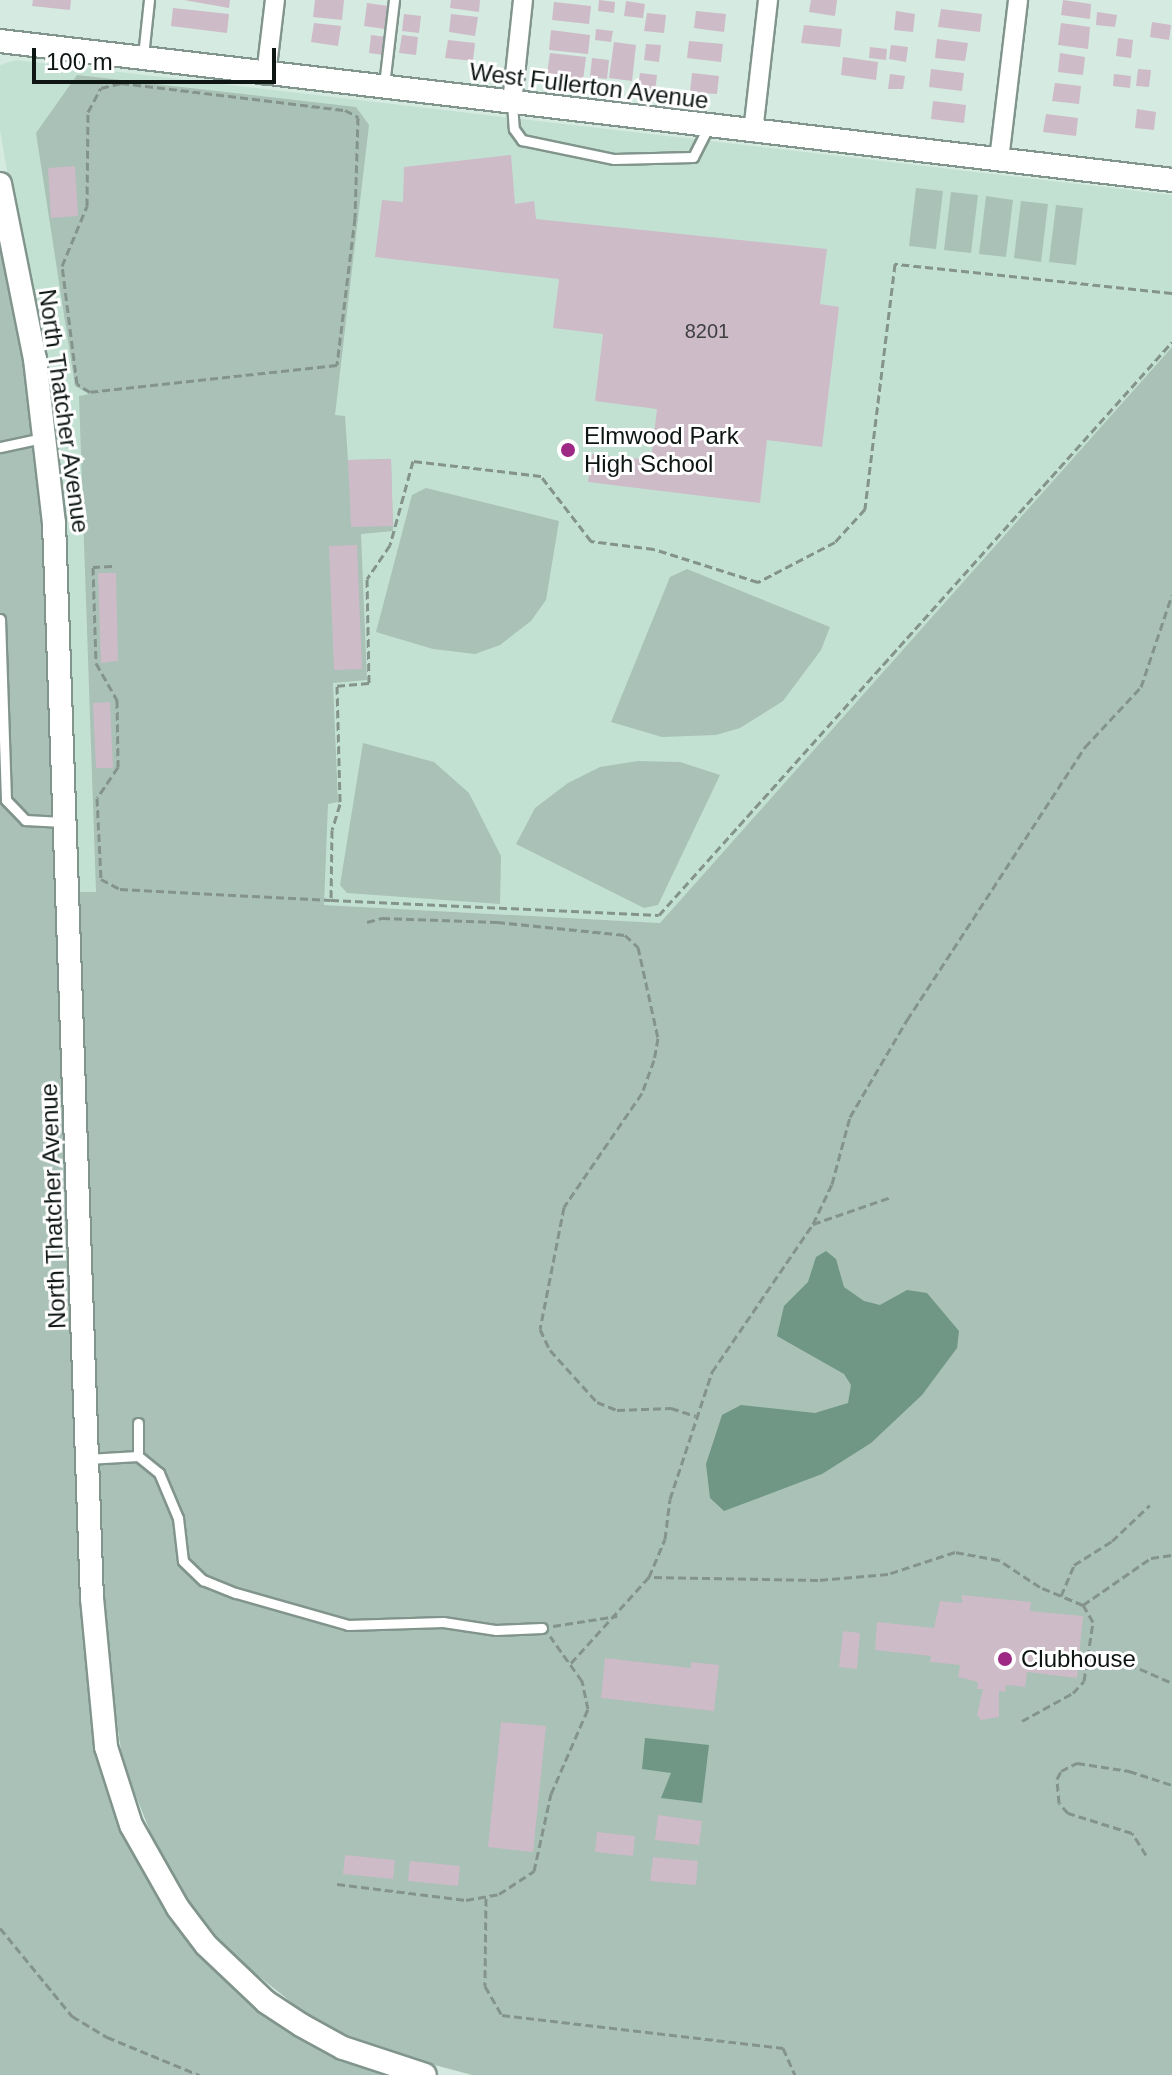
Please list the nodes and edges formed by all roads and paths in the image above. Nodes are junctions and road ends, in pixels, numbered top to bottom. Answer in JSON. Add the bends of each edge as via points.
{"nodes":[{"id":1,"x":149,"y":0,"type":"edge"},
{"id":2,"x":275,"y":0,"type":"edge"},
{"id":3,"x":394,"y":0,"type":"edge"},
{"id":4,"x":523,"y":0,"type":"edge"},
{"id":5,"x":768,"y":0,"type":"edge"},
{"id":6,"x":1018,"y":0,"type":"edge"},
{"id":7,"x":0,"y":41,"type":"edge"},
{"id":8,"x":143,"y":58,"type":"junction"},
{"id":9,"x":266,"y":75,"type":"junction"},
{"id":10,"x":121,"y":83,"type":"joint"},
{"id":11,"x":383,"y":88,"type":"junction"},
{"id":12,"x":512,"y":103,"type":"junction"},
{"id":13,"x":709,"y":126,"type":"junction"},
{"id":14,"x":753,"y":132,"type":"junction"},
{"id":15,"x":999,"y":160,"type":"junction"},
{"id":16,"x":1172,"y":180,"type":"edge"},
{"id":17,"x":0,"y":184,"type":"edge"},
{"id":18,"x":1172,"y":293,"type":"edge"},
{"id":19,"x":1172,"y":342,"type":"edge"},
{"id":20,"x":45,"y":438,"type":"junction"},
{"id":21,"x":0,"y":447,"type":"edge"},
{"id":22,"x":112,"y":566,"type":"dead end"},
{"id":23,"x":1172,"y":595,"type":"edge"},
{"id":24,"x":0,"y":619,"type":"edge"},
{"id":25,"x":67,"y":822,"type":"junction"},
{"id":26,"x":331,"y":900,"type":"junction"},
{"id":27,"x":367,"y":922,"type":"dead end"},
{"id":28,"x":891,"y":1197,"type":"dead end"},
{"id":29,"x":813,"y":1224,"type":"junction"},
{"id":30,"x":696,"y":1416,"type":"junction"},
{"id":31,"x":138,"y":1423,"type":"dead end"},
{"id":32,"x":138,"y":1456,"type":"junction"},
{"id":33,"x":87,"y":1459,"type":"junction"},
{"id":34,"x":1150,"y":1505,"type":"dead end"},
{"id":35,"x":1172,"y":1555,"type":"edge"},
{"id":36,"x":649,"y":1577,"type":"junction"},
{"id":37,"x":1061,"y":1596,"type":"junction"},
{"id":38,"x":1083,"y":1605,"type":"junction"},
{"id":39,"x":619,"y":1615,"type":"junction"},
{"id":40,"x":542,"y":1628,"type":"junction"},
{"id":41,"x":1090,"y":1655,"type":"junction"},
{"id":42,"x":571,"y":1663,"type":"junction"},
{"id":43,"x":1172,"y":1683,"type":"edge"},
{"id":44,"x":1022,"y":1721,"type":"dead end"},
{"id":45,"x":1172,"y":1785,"type":"edge"},
{"id":46,"x":1146,"y":1855,"type":"dead end"},
{"id":47,"x":337,"y":1884,"type":"dead end"},
{"id":48,"x":486,"y":1898,"type":"junction"},
{"id":49,"x":0,"y":1928,"type":"edge"},
{"id":50,"x":199,"y":2075,"type":"edge"},
{"id":51,"x":425,"y":2075,"type":"edge"},
{"id":52,"x":795,"y":2075,"type":"edge"}],
"edges":[{"from":1,"to":8,"type":"lane"},
{"from":2,"to":9,"type":"street"},
{"from":3,"to":11,"type":"lane"},
{"from":4,"to":12,"type":"street"},
{"from":5,"to":14,"type":"street"},
{"from":6,"to":15,"type":"street"},
{"from":7,"to":8,"type":"street","name":"West Fullerton Avenue"},
{"from":8,"to":9,"type":"street","name":"West Fullerton Avenue"},
{"from":9,"to":11,"type":"street","name":"West Fullerton Avenue"},
{"from":10,"to":10,"type":"path","via":[[101,88],[88,112],[87,206],[62,266],[77,384],[90,392],[337,365],[355,218],[358,117],[345,110]]},
{"from":11,"to":12,"type":"street","name":"West Fullerton Avenue"},
{"from":12,"to":13,"type":"street","name":"West Fullerton Avenue"},
{"from":12,"to":13,"type":"lane","via":[[514,129],[522,140],[614,159],[693,157]]},
{"from":13,"to":14,"type":"street","name":"West Fullerton Avenue"},
{"from":14,"to":15,"type":"street","name":"West Fullerton Avenue"},
{"from":15,"to":16,"type":"street","name":"West Fullerton Avenue"},
{"from":17,"to":20,"type":"street","name":"North Thatcher Avenue"},
{"from":18,"to":26,"type":"path","via":[[895,264],[865,509],[835,542],[758,582],[654,549],[591,541],[541,476],[413,461],[390,545],[367,579],[369,683],[337,686],[340,804],[332,830]]},
{"from":19,"to":26,"type":"path","via":[[659,915]]},
{"from":20,"to":21,"type":"lane"},
{"from":20,"to":25,"type":"street","name":"North Thatcher Avenue","via":[[58,579]]},
{"from":22,"to":26,"type":"path","via":[[93,567],[96,663],[117,700],[118,767],[97,798],[101,879],[120,889]]},
{"from":23,"to":29,"type":"path","via":[[1141,687],[1090,740],[1040,812],[850,1117],[832,1184]]},
{"from":24,"to":25,"type":"lane","via":[[6,800],[15,816],[25,820]]},
{"from":25,"to":33,"type":"street","name":"North Thatcher Avenue"},
{"from":27,"to":30,"type":"path","via":[[382,918],[511,923],[625,935],[638,947],[658,1038],[654,1060],[642,1093],[564,1207],[540,1329],[550,1350],[597,1402],[617,1410],[671,1408]]},
{"from":28,"to":29,"type":"path"},
{"from":29,"to":30,"type":"path","via":[[712,1372]]},
{"from":30,"to":36,"type":"path","via":[[670,1499],[665,1539]]},
{"from":31,"to":32,"type":"lane"},
{"from":32,"to":33,"type":"lane"},
{"from":32,"to":40,"type":"lane","via":[[159,1473],[178,1518],[183,1561],[203,1580],[348,1625],[443,1622],[496,1630]]},
{"from":33,"to":51,"type":"street","name":"North Thatcher Avenue","via":[[100,1715],[116,1785],[139,1839],[206,1945],[266,2002],[343,2048]]},
{"from":34,"to":37,"type":"path","via":[[1112,1541],[1074,1565]]},
{"from":35,"to":38,"type":"path","via":[[1151,1558]]},
{"from":36,"to":37,"type":"path","via":[[864,1577],[966,1552],[999,1560]]},
{"from":36,"to":39,"type":"path"},
{"from":37,"to":38,"type":"path"},
{"from":38,"to":41,"type":"path","via":[[1093,1622]]},
{"from":39,"to":40,"type":"path"},
{"from":39,"to":42,"type":"path"},
{"from":40,"to":42,"type":"path"},
{"from":41,"to":43,"type":"path","via":[[1144,1669]]},
{"from":41,"to":44,"type":"path","via":[[1078,1688]]},
{"from":42,"to":48,"type":"path","via":[[588,1709],[551,1794],[541,1854],[534,1871]]},
{"from":45,"to":46,"type":"path","via":[[1077,1763],[1057,1779],[1059,1803],[1068,1813],[1132,1833]]},
{"from":47,"to":48,"type":"path"},
{"from":48,"to":52,"type":"path","via":[[485,1986],[502,2015],[783,2048]]},
{"from":49,"to":50,"type":"path","via":[[72,2016],[107,2037]]}]}
